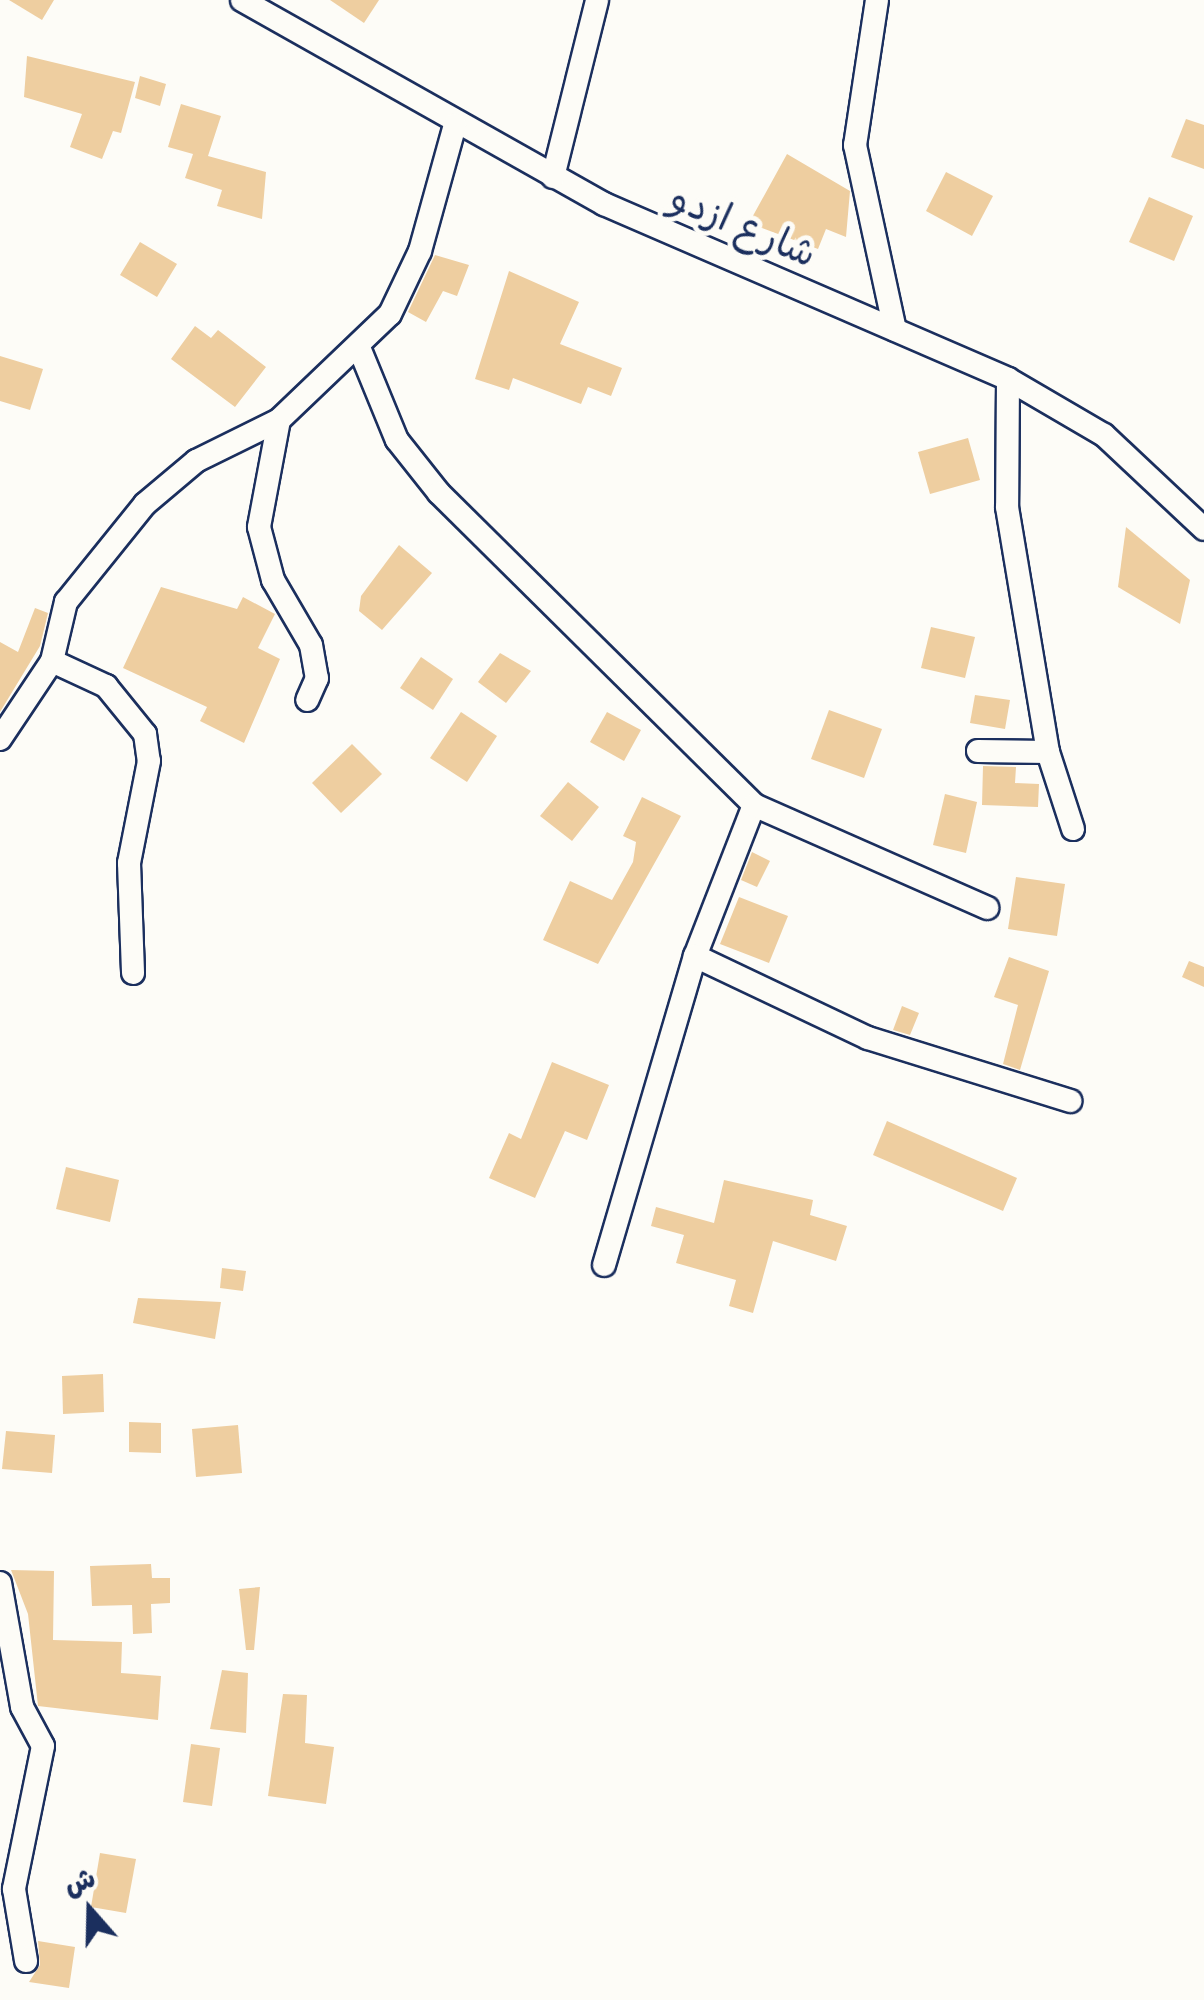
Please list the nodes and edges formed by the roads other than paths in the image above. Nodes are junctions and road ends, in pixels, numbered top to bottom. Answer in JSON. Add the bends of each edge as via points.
{"nodes":[{"id":1,"x":242,"y":0,"type":"edge"},
{"id":2,"x":596,"y":0,"type":"edge"},
{"id":3,"x":878,"y":0,"type":"edge"},
{"id":4,"x":455,"y":125,"type":"junction"},
{"id":5,"x":553,"y":176,"type":"junction"},
{"id":6,"x":894,"y":330,"type":"junction"},
{"id":7,"x":360,"y":350,"type":"junction"},
{"id":8,"x":1008,"y":379,"type":"junction"},
{"id":9,"x":279,"y":420,"type":"junction"},
{"id":10,"x":1204,"y":529,"type":"edge"},
{"id":11,"x":52,"y":661,"type":"junction"},
{"id":12,"x":307,"y":700,"type":"dead end"},
{"id":13,"x":0,"y":739,"type":"edge"},
{"id":14,"x":978,"y":751,"type":"dead end"},
{"id":15,"x":1048,"y":752,"type":"junction"},
{"id":16,"x":754,"y":805,"type":"junction"},
{"id":17,"x":1074,"y":829,"type":"dead end"},
{"id":18,"x":987,"y":908,"type":"dead end"},
{"id":19,"x":695,"y":956,"type":"junction"},
{"id":20,"x":133,"y":973,"type":"dead end"},
{"id":21,"x":1070,"y":1101,"type":"dead end"},
{"id":22,"x":604,"y":1265,"type":"dead end"},
{"id":23,"x":0,"y":1583,"type":"edge"},
{"id":24,"x":26,"y":1960,"type":"dead end"}],
"edges":[{"from":1,"to":4,"type":"street","name":"شارع ازدو"},
{"from":2,"to":5,"type":"street"},
{"from":3,"to":6,"type":"street","via":[[856,145]]},
{"from":4,"to":5,"type":"street","name":"شارع ازدو"},
{"from":4,"to":7,"type":"street","via":[[420,252]]},
{"from":5,"to":6,"type":"street","name":"شارع ازدو"},
{"from":6,"to":8,"type":"street","name":"شارع ازدو"},
{"from":7,"to":9,"type":"street"},
{"from":7,"to":16,"type":"street","via":[[398,440],[439,494]]},
{"from":8,"to":10,"type":"street","name":"شارع ازدو","via":[[1104,435]]},
{"from":8,"to":15,"type":"street","via":[[1007,507]]},
{"from":9,"to":11,"type":"street","via":[[208,454],[145,504],[66,602]]},
{"from":9,"to":12,"type":"street","via":[[258,527],[273,580],[311,645],[317,678]]},
{"from":11,"to":13,"type":"street"},
{"from":11,"to":20,"type":"street","via":[[106,686],[145,734],[150,761],[129,862]]},
{"from":14,"to":15,"type":"street"},
{"from":15,"to":17,"type":"street"},
{"from":16,"to":18,"type":"street"},
{"from":16,"to":19,"type":"street"},
{"from":19,"to":21,"type":"street","via":[[868,1038]]},
{"from":19,"to":22,"type":"street"},
{"from":23,"to":24,"type":"street","via":[[22,1707],[44,1746],[14,1889]]}]}
